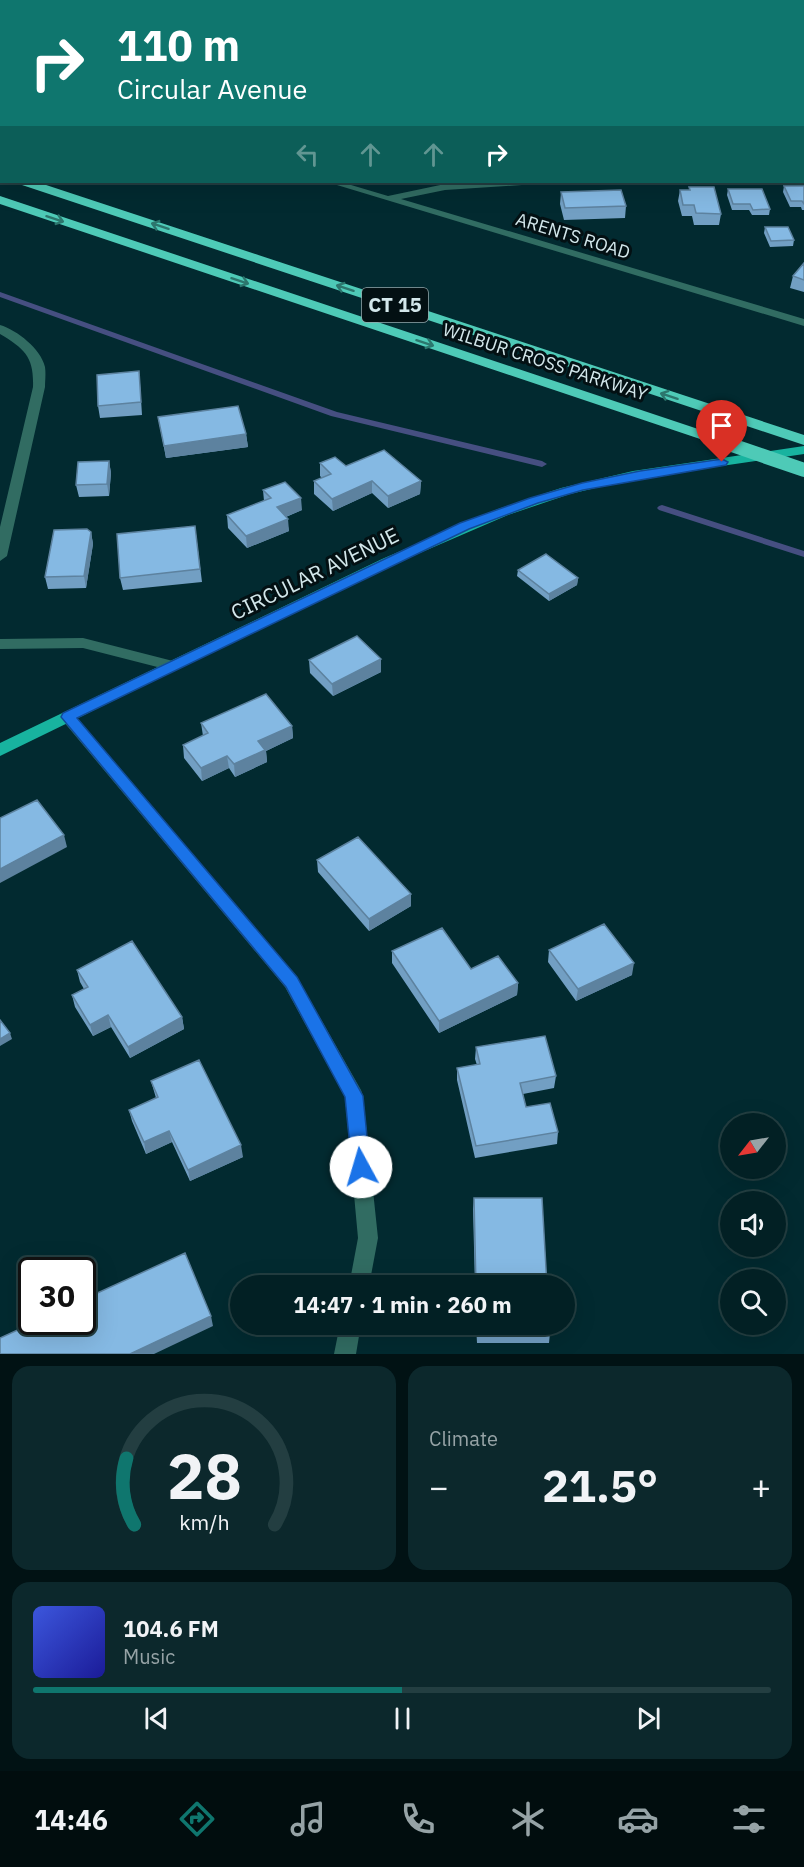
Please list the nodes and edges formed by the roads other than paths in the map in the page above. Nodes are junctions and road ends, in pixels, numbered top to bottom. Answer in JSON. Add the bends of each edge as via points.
{"nodes":[{"id":1,"x":29,"y":183,"type":"edge"},
{"id":2,"x":336,"y":183,"type":"edge"},
{"id":3,"x":507,"y":183,"type":"edge"},
{"id":4,"x":390,"y":198,"type":"junction"},
{"id":5,"x":0,"y":200,"type":"edge"},
{"id":6,"x":804,"y":322,"type":"edge"},
{"id":7,"x":0,"y":329,"type":"edge"},
{"id":8,"x":804,"y":440,"type":"edge"},
{"id":9,"x":804,"y":450,"type":"edge"},
{"id":10,"x":804,"y":470,"type":"edge"},
{"id":11,"x":0,"y":556,"type":"edge"},
{"id":12,"x":0,"y":644,"type":"edge"},
{"id":13,"x":172,"y":666,"type":"junction"},
{"id":14,"x":68,"y":717,"type":"junction"},
{"id":15,"x":0,"y":750,"type":"edge"},
{"id":16,"x":361,"y":1275,"type":"edge"},
{"id":17,"x":349,"y":1335,"type":"edge"},
{"id":18,"x":345,"y":1354,"type":"edge"}],
"edges":[{"from":8,"to":1,"type":"highway","name":"WILBUR CROSS PARKWAY","number":"CT 15","one_way":true},
{"from":2,"to":4,"type":"street","name":"ARENTS ROAD"},
{"from":3,"to":4,"type":"street","via":[[445,187]]},
{"from":4,"to":6,"type":"street","name":"ARENTS ROAD"},
{"from":5,"to":10,"type":"highway","name":"WILBUR CROSS PARKWAY","number":"CT 15","one_way":true,"bridge":true},
{"from":7,"to":11,"type":"street","via":[[21,343],[39,366],[35,408]]},
{"from":9,"to":13,"type":"main road","name":"CIRCULAR AVENUE","via":[[640,475],[534,500],[464,526]]},
{"from":12,"to":13,"type":"street","via":[[83,643]]},
{"from":13,"to":14,"type":"main road","name":"CIRCULAR AVENUE"},
{"from":14,"to":15,"type":"main road","name":"CIRCULAR AVENUE"},
{"from":14,"to":16,"type":"street","via":[[291,982],[354,1096],[368,1238]]},
{"from":17,"to":18,"type":"street"}]}
